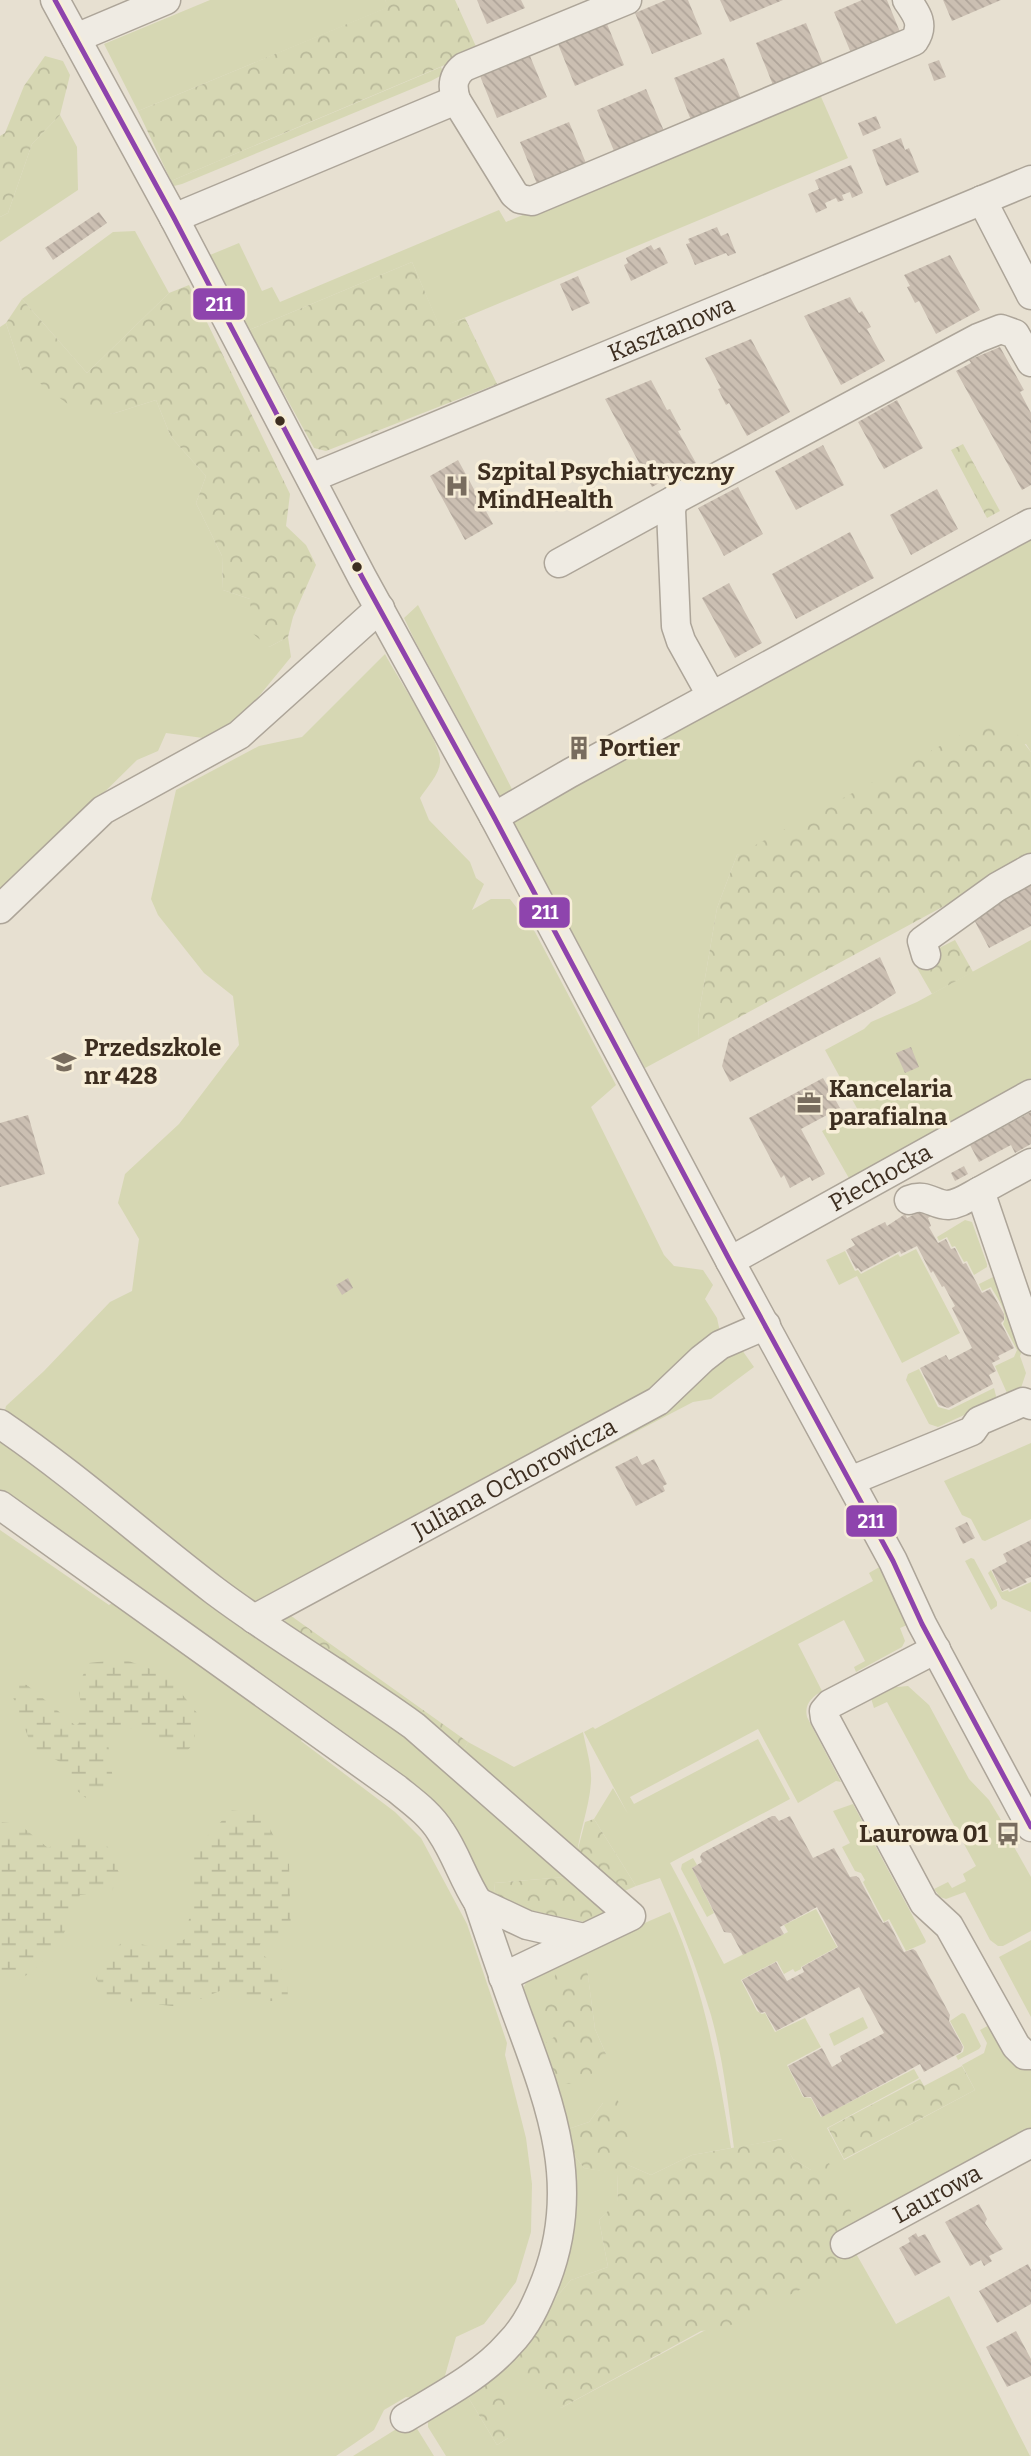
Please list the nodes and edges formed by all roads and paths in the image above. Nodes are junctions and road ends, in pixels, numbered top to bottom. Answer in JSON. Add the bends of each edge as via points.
{"nodes":[{"id":1,"x":55,"y":0,"type":"edge"},
{"id":2,"x":166,"y":0,"type":"edge"},
{"id":3,"x":627,"y":0,"type":"edge"},
{"id":4,"x":907,"y":0,"type":"edge"},
{"id":5,"x":76,"y":38,"type":"junction"},
{"id":6,"x":456,"y":100,"type":"junction"},
{"id":7,"x":1031,"y":180,"type":"edge"},
{"id":8,"x":982,"y":200,"type":"junction"},
{"id":9,"x":174,"y":218,"type":"junction"},
{"id":10,"x":1031,"y":295,"type":"edge"},
{"id":11,"x":1031,"y":362,"type":"edge"},
{"id":12,"x":312,"y":478,"type":"junction"},
{"id":13,"x":674,"y":500,"type":"junction"},
{"id":14,"x":1031,"y":523,"type":"edge"},
{"id":15,"x":559,"y":563,"type":"dead end"},
{"id":16,"x":380,"y":608,"type":"junction"},
{"id":17,"x":711,"y":695,"type":"junction"},
{"id":18,"x":495,"y":817,"type":"junction"},
{"id":19,"x":1031,"y":868,"type":"edge"},
{"id":20,"x":0,"y":909,"type":"edge"},
{"id":21,"x":926,"y":955,"type":"dead end"},
{"id":22,"x":1031,"y":1094,"type":"edge"},
{"id":23,"x":1031,"y":1163,"type":"edge"},
{"id":24,"x":980,"y":1191,"type":"junction"},
{"id":25,"x":909,"y":1200,"type":"dead end"},
{"id":26,"x":730,"y":1261,"type":"junction"},
{"id":27,"x":766,"y":1325,"type":"junction"},
{"id":28,"x":1031,"y":1341,"type":"edge"},
{"id":29,"x":1031,"y":1405,"type":"edge"},
{"id":30,"x":1031,"y":1410,"type":"edge"},
{"id":31,"x":0,"y":1424,"type":"edge"},
{"id":32,"x":972,"y":1431,"type":"junction"},
{"id":33,"x":850,"y":1481,"type":"junction"},
{"id":34,"x":0,"y":1505,"type":"edge"},
{"id":35,"x":254,"y":1619,"type":"junction"},
{"id":36,"x":936,"y":1649,"type":"junction"},
{"id":37,"x":1031,"y":1827,"type":"edge"},
{"id":38,"x":478,"y":1902,"type":"junction"},
{"id":39,"x":584,"y":1938,"type":"junction"},
{"id":40,"x":503,"y":1977,"type":"junction"},
{"id":41,"x":1031,"y":2055,"type":"edge"},
{"id":42,"x":1031,"y":2143,"type":"edge"},
{"id":43,"x":845,"y":2244,"type":"dead end"},
{"id":44,"x":405,"y":2418,"type":"dead end"}],
"edges":[{"from":1,"to":5,"type":"street"},
{"from":2,"to":5,"type":"street"},
{"from":3,"to":6,"type":"street","via":[[464,67],[454,78]]},
{"from":4,"to":6,"type":"street","via":[[919,17],[914,41],[532,201],[513,194]]},
{"from":5,"to":9,"type":"street"},
{"from":6,"to":9,"type":"street"},
{"from":7,"to":8,"type":"street","name":"Kasztanowa"},
{"from":8,"to":10,"type":"street"},
{"from":8,"to":12,"type":"street","name":"Kasztanowa"},
{"from":9,"to":12,"type":"street"},
{"from":11,"to":13,"type":"street","via":[[1015,334],[1001,329]]},
{"from":12,"to":16,"type":"street"},
{"from":13,"to":15,"type":"street"},
{"from":13,"to":17,"type":"street","via":[[676,626]]},
{"from":14,"to":17,"type":"street"},
{"from":16,"to":18,"type":"street"},
{"from":16,"to":20,"type":"street","via":[[239,735],[103,810]]},
{"from":17,"to":18,"type":"street"},
{"from":18,"to":26,"type":"street"},
{"from":19,"to":21,"type":"street","via":[[922,941]]},
{"from":22,"to":26,"type":"street","name":"Piechocka"},
{"from":23,"to":24,"type":"street"},
{"from":24,"to":25,"type":"street","via":[[945,1205],[918,1197]]},
{"from":24,"to":28,"type":"street"},
{"from":26,"to":27,"type":"street"},
{"from":27,"to":33,"type":"street"},
{"from":27,"to":35,"type":"street","name":"Juliana Ochorowicza","via":[[720,1345],[658,1401]]},
{"from":29,"to":32,"type":"street","via":[[1023,1402],[979,1421]]},
{"from":30,"to":32,"type":"street","via":[[1028,1418],[986,1437]]},
{"from":31,"to":35,"type":"street"},
{"from":32,"to":33,"type":"street"},
{"from":33,"to":36,"type":"street"},
{"from":34,"to":38,"type":"street","via":[[428,1814]]},
{"from":35,"to":39,"type":"street","via":[[414,1726],[631,1916]]},
{"from":36,"to":37,"type":"street"},
{"from":36,"to":41,"type":"street","via":[[830,1704],[825,1718],[924,1903],[949,1926],[1016,2046]]},
{"from":38,"to":39,"type":"street","via":[[527,1925]]},
{"from":38,"to":40,"type":"street"},
{"from":39,"to":40,"type":"street"},
{"from":40,"to":44,"type":"street","via":[[558,2139],[563,2190],[557,2244],[537,2303],[511,2343],[469,2378]]},
{"from":42,"to":43,"type":"street","name":"Laurowa"}]}
